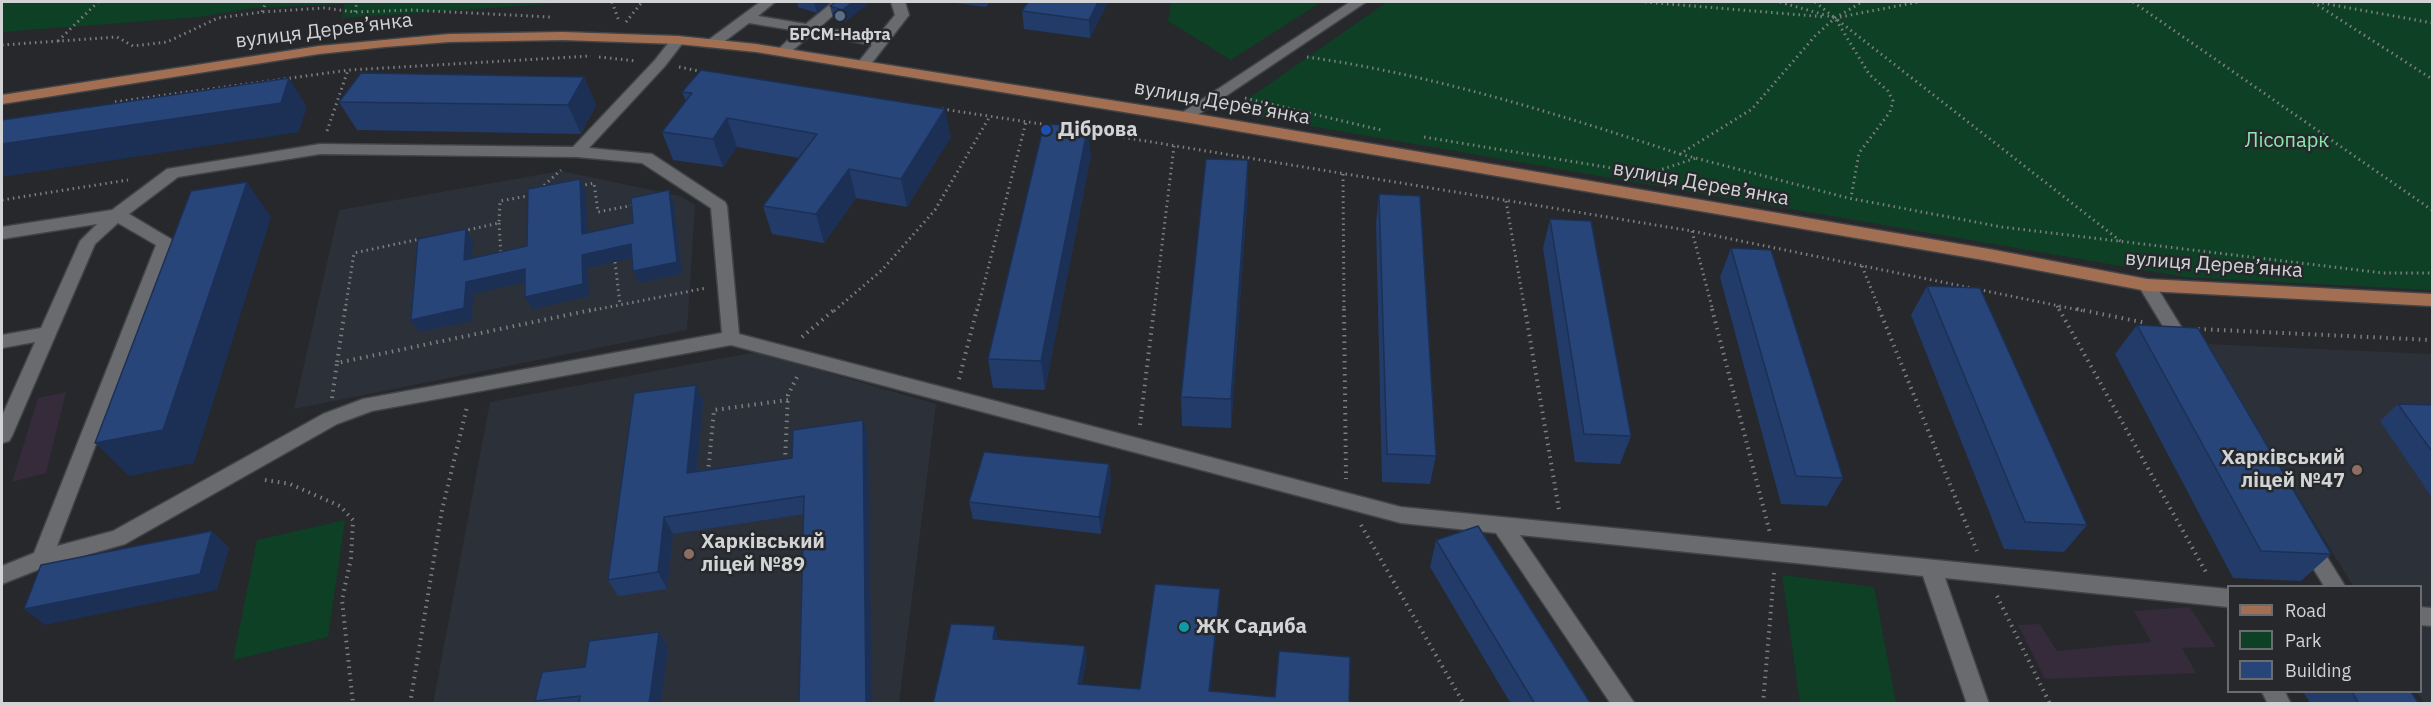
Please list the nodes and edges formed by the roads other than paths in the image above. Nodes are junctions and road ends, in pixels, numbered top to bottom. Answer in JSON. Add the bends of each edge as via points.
{"nodes":[{"id":1,"x":768,"y":2,"type":"edge"},
{"id":2,"x":841,"y":2,"type":"edge"},
{"id":3,"x":898,"y":2,"type":"edge"},
{"id":4,"x":1359,"y":2,"type":"edge"},
{"id":5,"x":747,"y":18,"type":"junction"},
{"id":6,"x":808,"y":30,"type":"junction"},
{"id":7,"x":678,"y":40,"type":"junction"},
{"id":8,"x":881,"y":42,"type":"junction"},
{"id":9,"x":712,"y":44,"type":"junction"},
{"id":10,"x":782,"y":52,"type":"junction"},
{"id":11,"x":863,"y":65,"type":"junction"},
{"id":12,"x":2,"y":100,"type":"edge"},
{"id":13,"x":1185,"y":117,"type":"junction"},
{"id":14,"x":577,"y":152,"type":"junction"},
{"id":15,"x":117,"y":215,"type":"junction"},
{"id":16,"x":2,"y":232,"type":"edge"},
{"id":17,"x":2147,"y":285,"type":"junction"},
{"id":18,"x":2433,"y":300,"type":"edge"},
{"id":19,"x":47,"y":333,"type":"junction"},
{"id":20,"x":731,"y":338,"type":"junction"},
{"id":21,"x":2,"y":341,"type":"edge"},
{"id":22,"x":2192,"y":358,"type":"edge"},
{"id":23,"x":2,"y":436,"type":"edge"},
{"id":24,"x":1502,"y":525,"type":"junction"},
{"id":25,"x":2298,"y":527,"type":"edge"},
{"id":26,"x":42,"y":559,"type":"junction"},
{"id":27,"x":1931,"y":568,"type":"junction"},
{"id":28,"x":2,"y":575,"type":"edge"},
{"id":29,"x":2334,"y":585,"type":"edge"},
{"id":30,"x":2226,"y":602,"type":"edge"},
{"id":31,"x":1624,"y":704,"type":"edge"},
{"id":32,"x":1978,"y":704,"type":"edge"}],
"edges":[{"from":1,"to":5,"type":"lane"},
{"from":2,"to":6,"type":"lane"},
{"from":3,"to":8,"type":"lane","via":[[902,15]]},
{"from":4,"to":13,"type":"lane"},
{"from":5,"to":6,"type":"lane"},
{"from":5,"to":9,"type":"lane"},
{"from":6,"to":8,"type":"lane"},
{"from":6,"to":10,"type":"lane"},
{"from":7,"to":9,"type":"main road","name":"вулиця Дерев’янка"},
{"from":7,"to":12,"type":"main road","name":"вулиця Дерев’янка","via":[[563,36],[385,43]]},
{"from":7,"to":14,"type":"lane"},
{"from":8,"to":11,"type":"lane"},
{"from":9,"to":10,"type":"main road","name":"вулиця Дерев’янка"},
{"from":10,"to":11,"type":"main road","name":"вулиця Дерев’янка"},
{"from":11,"to":13,"type":"main road","name":"вулиця Дерев’янка"},
{"from":13,"to":17,"type":"main road","name":"вулиця Дерев’янка"},
{"from":14,"to":15,"type":"lane","via":[[320,149],[173,172]]},
{"from":14,"to":20,"type":"lane","via":[[646,158],[719,206]]},
{"from":15,"to":16,"type":"lane"},
{"from":15,"to":19,"type":"lane","via":[[88,242]]},
{"from":15,"to":26,"type":"lane","via":[[165,243]]},
{"from":17,"to":18,"type":"main road","name":"вулиця Дерев’янка"},
{"from":17,"to":22,"type":"lane"},
{"from":19,"to":21,"type":"lane"},
{"from":19,"to":23,"type":"lane"},
{"from":20,"to":24,"type":"lane","via":[[1401,515]]},
{"from":20,"to":26,"type":"lane","via":[[370,404],[330,419],[118,538]]},
{"from":24,"to":27,"type":"lane"},
{"from":24,"to":31,"type":"lane"},
{"from":25,"to":29,"type":"lane"},
{"from":26,"to":28,"type":"lane"},
{"from":27,"to":30,"type":"lane"},
{"from":27,"to":32,"type":"lane"}]}
